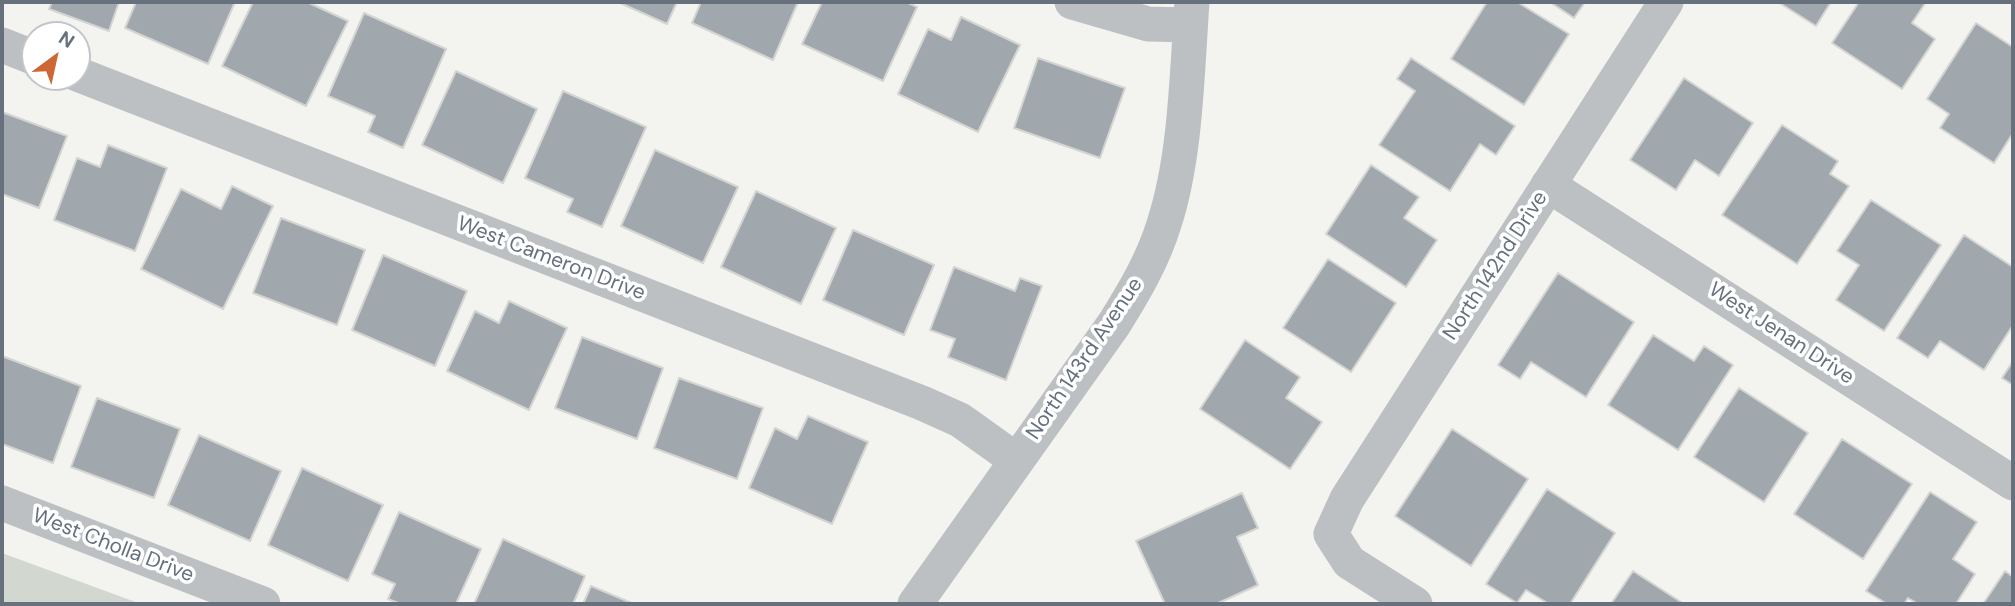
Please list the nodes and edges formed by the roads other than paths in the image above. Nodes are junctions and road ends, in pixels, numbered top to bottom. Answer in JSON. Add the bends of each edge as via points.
{"nodes":[{"id":1,"x":1072,"y":2,"type":"edge"},
{"id":2,"x":1666,"y":2,"type":"edge"},
{"id":3,"x":1191,"y":13,"type":"edge"},
{"id":4,"x":2,"y":45,"type":"edge"},
{"id":5,"x":21,"y":52,"type":"edge"},
{"id":6,"x":91,"y":80,"type":"edge"},
{"id":7,"x":1548,"y":185,"type":"junction"},
{"id":8,"x":1016,"y":460,"type":"junction"},
{"id":9,"x":2013,"y":483,"type":"edge"},
{"id":10,"x":2,"y":503,"type":"edge"},
{"id":11,"x":263,"y":604,"type":"edge"},
{"id":12,"x":915,"y":604,"type":"edge"},
{"id":13,"x":1415,"y":604,"type":"edge"}],
"edges":[{"from":1,"to":3,"type":"street","via":[[1148,24]]},
{"from":2,"to":7,"type":"street","name":"North 142nd Drive"},
{"from":3,"to":8,"type":"street","name":"North 143rd Avenue","via":[[1176,171],[1156,247],[1114,324]]},
{"from":4,"to":5,"type":"street"},
{"from":6,"to":8,"type":"street","name":"West Cameron Drive","via":[[922,403],[960,420]]},
{"from":7,"to":9,"type":"street","name":"West Jenan Drive"},
{"from":7,"to":13,"type":"street","name":"North 142nd Drive","via":[[1347,499],[1331,534],[1349,562]]},
{"from":8,"to":12,"type":"street","name":"North 143rd Avenue"},
{"from":10,"to":11,"type":"street","name":"West Cholla Drive"}]}
